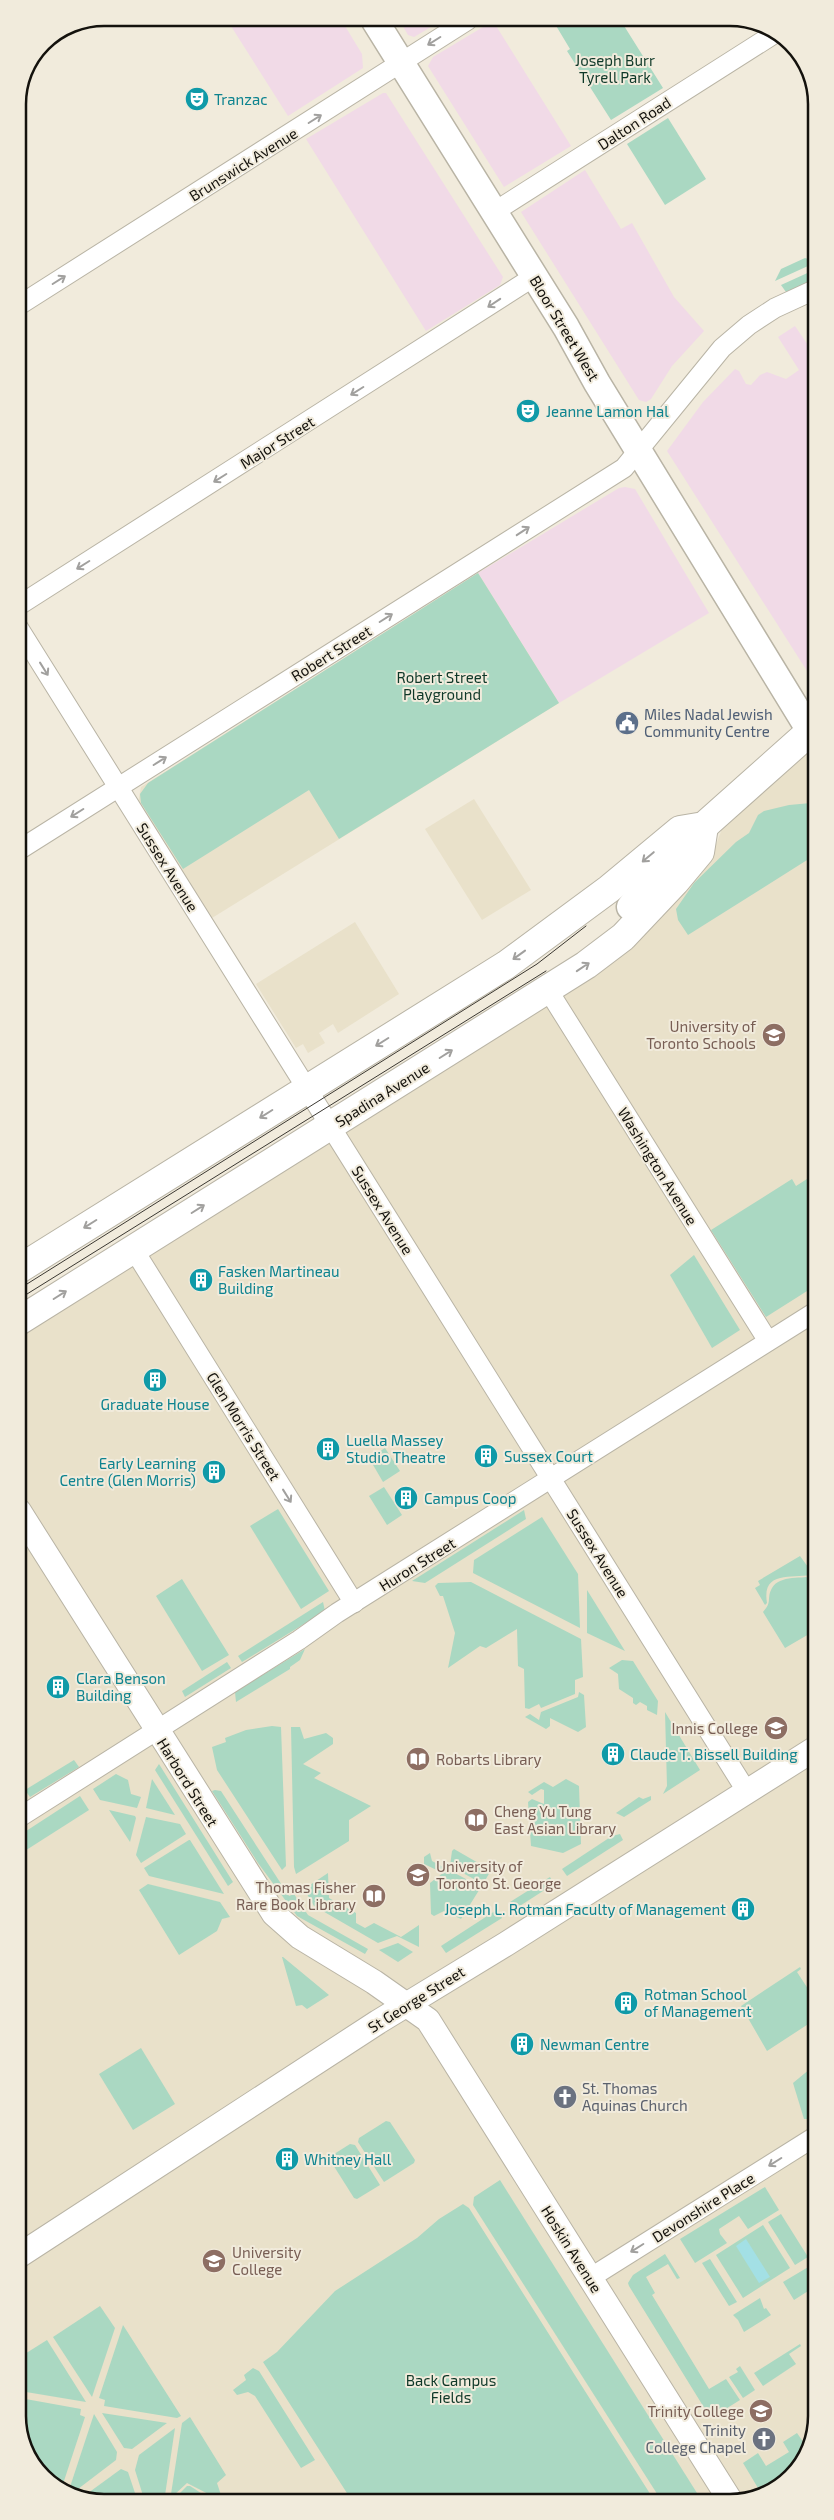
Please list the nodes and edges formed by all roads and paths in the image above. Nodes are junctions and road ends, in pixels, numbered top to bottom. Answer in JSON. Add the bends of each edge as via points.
{"nodes":[{"id":1,"x":378,"y":26,"type":"edge"},
{"id":2,"x":459,"y":26,"type":"edge"},
{"id":3,"x":769,"y":37,"type":"edge"},
{"id":4,"x":401,"y":63,"type":"junction"},
{"id":5,"x":494,"y":212,"type":"junction"},
{"id":6,"x":535,"y":276,"type":"junction"},
{"id":7,"x":808,"y":293,"type":"edge"},
{"id":8,"x":26,"y":301,"type":"edge"},
{"id":9,"x":639,"y":450,"type":"junction"},
{"id":10,"x":26,"y":601,"type":"edge"},
{"id":11,"x":26,"y":641,"type":"edge"},
{"id":12,"x":808,"y":725,"type":"edge"},
{"id":13,"x":808,"y":737,"type":"edge"},
{"id":14,"x":118,"y":787,"type":"junction"},
{"id":15,"x":704,"y":826,"type":"junction"},
{"id":16,"x":26,"y":845,"type":"edge"},
{"id":17,"x":609,"y":889,"type":"junction"},
{"id":18,"x":636,"y":913,"type":"junction"},
{"id":19,"x":548,"y":990,"type":"junction"},
{"id":20,"x":308,"y":1089,"type":"junction"},
{"id":21,"x":331,"y":1126,"type":"junction"},
{"id":22,"x":134,"y":1250,"type":"junction"},
{"id":23,"x":26,"y":1265,"type":"edge"},
{"id":24,"x":808,"y":1316,"type":"edge"},
{"id":25,"x":26,"y":1317,"type":"edge"},
{"id":26,"x":768,"y":1341,"type":"junction"},
{"id":27,"x":552,"y":1479,"type":"junction"},
{"id":28,"x":26,"y":1522,"type":"edge"},
{"id":29,"x":354,"y":1603,"type":"junction"},
{"id":30,"x":156,"y":1731,"type":"junction"},
{"id":31,"x":808,"y":1753,"type":"edge"},
{"id":32,"x":747,"y":1792,"type":"junction"},
{"id":33,"x":26,"y":1813,"type":"edge"},
{"id":34,"x":406,"y":2004,"type":"junction"},
{"id":35,"x":808,"y":2141,"type":"edge"},
{"id":36,"x":26,"y":2250,"type":"edge"},
{"id":37,"x":590,"y":2278,"type":"junction"},
{"id":38,"x":726,"y":2494,"type":"edge"}],
"edges":[{"from":1,"to":4,"type":"main road","name":"Bloor Street West"},
{"from":2,"to":4,"type":"street","name":"Brunswick Avenue","one_way":true},
{"from":3,"to":5,"type":"street","name":"Dalton Road"},
{"from":4,"to":5,"type":"main road","name":"Bloor Street West"},
{"from":8,"to":4,"type":"street","name":"Brunswick Avenue","one_way":true},
{"from":5,"to":6,"type":"main road","name":"Bloor Street West"},
{"from":6,"to":9,"type":"main road","name":"Bloor Street West"},
{"from":6,"to":10,"type":"street","name":"Major Street","one_way":true},
{"from":7,"to":9,"type":"street","name":"Robert Street","via":[[775,308],[722,348]]},
{"from":9,"to":12,"type":"main road","name":"Bloor Street West"},
{"from":14,"to":9,"type":"street","name":"Robert Street","one_way":true,"via":[[624,468]]},
{"from":11,"to":14,"type":"street","name":"Sussex Avenue","one_way":true},
{"from":13,"to":15,"type":"main road"},
{"from":14,"to":16,"type":"street","name":"Robert Street","one_way":true},
{"from":14,"to":20,"type":"street","name":"Sussex Avenue"},
{"from":15,"to":17,"type":"main road","one_way":true,"via":[[680,830]]},
{"from":15,"to":18,"type":"main road","name":"Spadina Avenue","via":[[700,852]]},
{"from":17,"to":18,"type":"main road"},
{"from":17,"to":20,"type":"main road","one_way":true,"via":[[506,965]]},
{"from":19,"to":18,"type":"main road","name":"Spadina Avenue","one_way":true,"via":[[623,937]]},
{"from":21,"to":19,"type":"main road","name":"Spadina Avenue","one_way":true},
{"from":19,"to":26,"type":"street","name":"Washington Avenue"},
{"from":20,"to":21,"type":"street","name":"Sussex Avenue"},
{"from":20,"to":23,"type":"main road","one_way":true},
{"from":22,"to":21,"type":"main road","name":"Spadina Avenue","one_way":true},
{"from":21,"to":27,"type":"street","name":"Sussex Avenue"},
{"from":25,"to":22,"type":"main road","name":"Spadina Avenue","one_way":true},
{"from":22,"to":29,"type":"street","name":"Glen Morris Street","one_way":true},
{"from":24,"to":26,"type":"street","name":"Huron Street"},
{"from":26,"to":27,"type":"street","name":"Huron Street"},
{"from":27,"to":29,"type":"street","name":"Huron Street"},
{"from":27,"to":32,"type":"street","name":"Sussex Avenue"},
{"from":28,"to":30,"type":"street","name":"Harbord Street"},
{"from":29,"to":30,"type":"street","name":"Huron Street"},
{"from":30,"to":33,"type":"street","name":"Huron Street"},
{"from":30,"to":34,"type":"street","name":"Harbord Street","via":[[274,1914],[308,1942]]},
{"from":31,"to":32,"type":"street","name":"St George Street"},
{"from":32,"to":34,"type":"street","name":"St George Street"},
{"from":34,"to":36,"type":"street","name":"St George Street"},
{"from":34,"to":37,"type":"street","name":"Hoskin Avenue","via":[[428,2020]]},
{"from":35,"to":37,"type":"street","name":"Devonshire Place","one_way":true},
{"from":37,"to":38,"type":"street","name":"Hoskin Avenue"}]}
